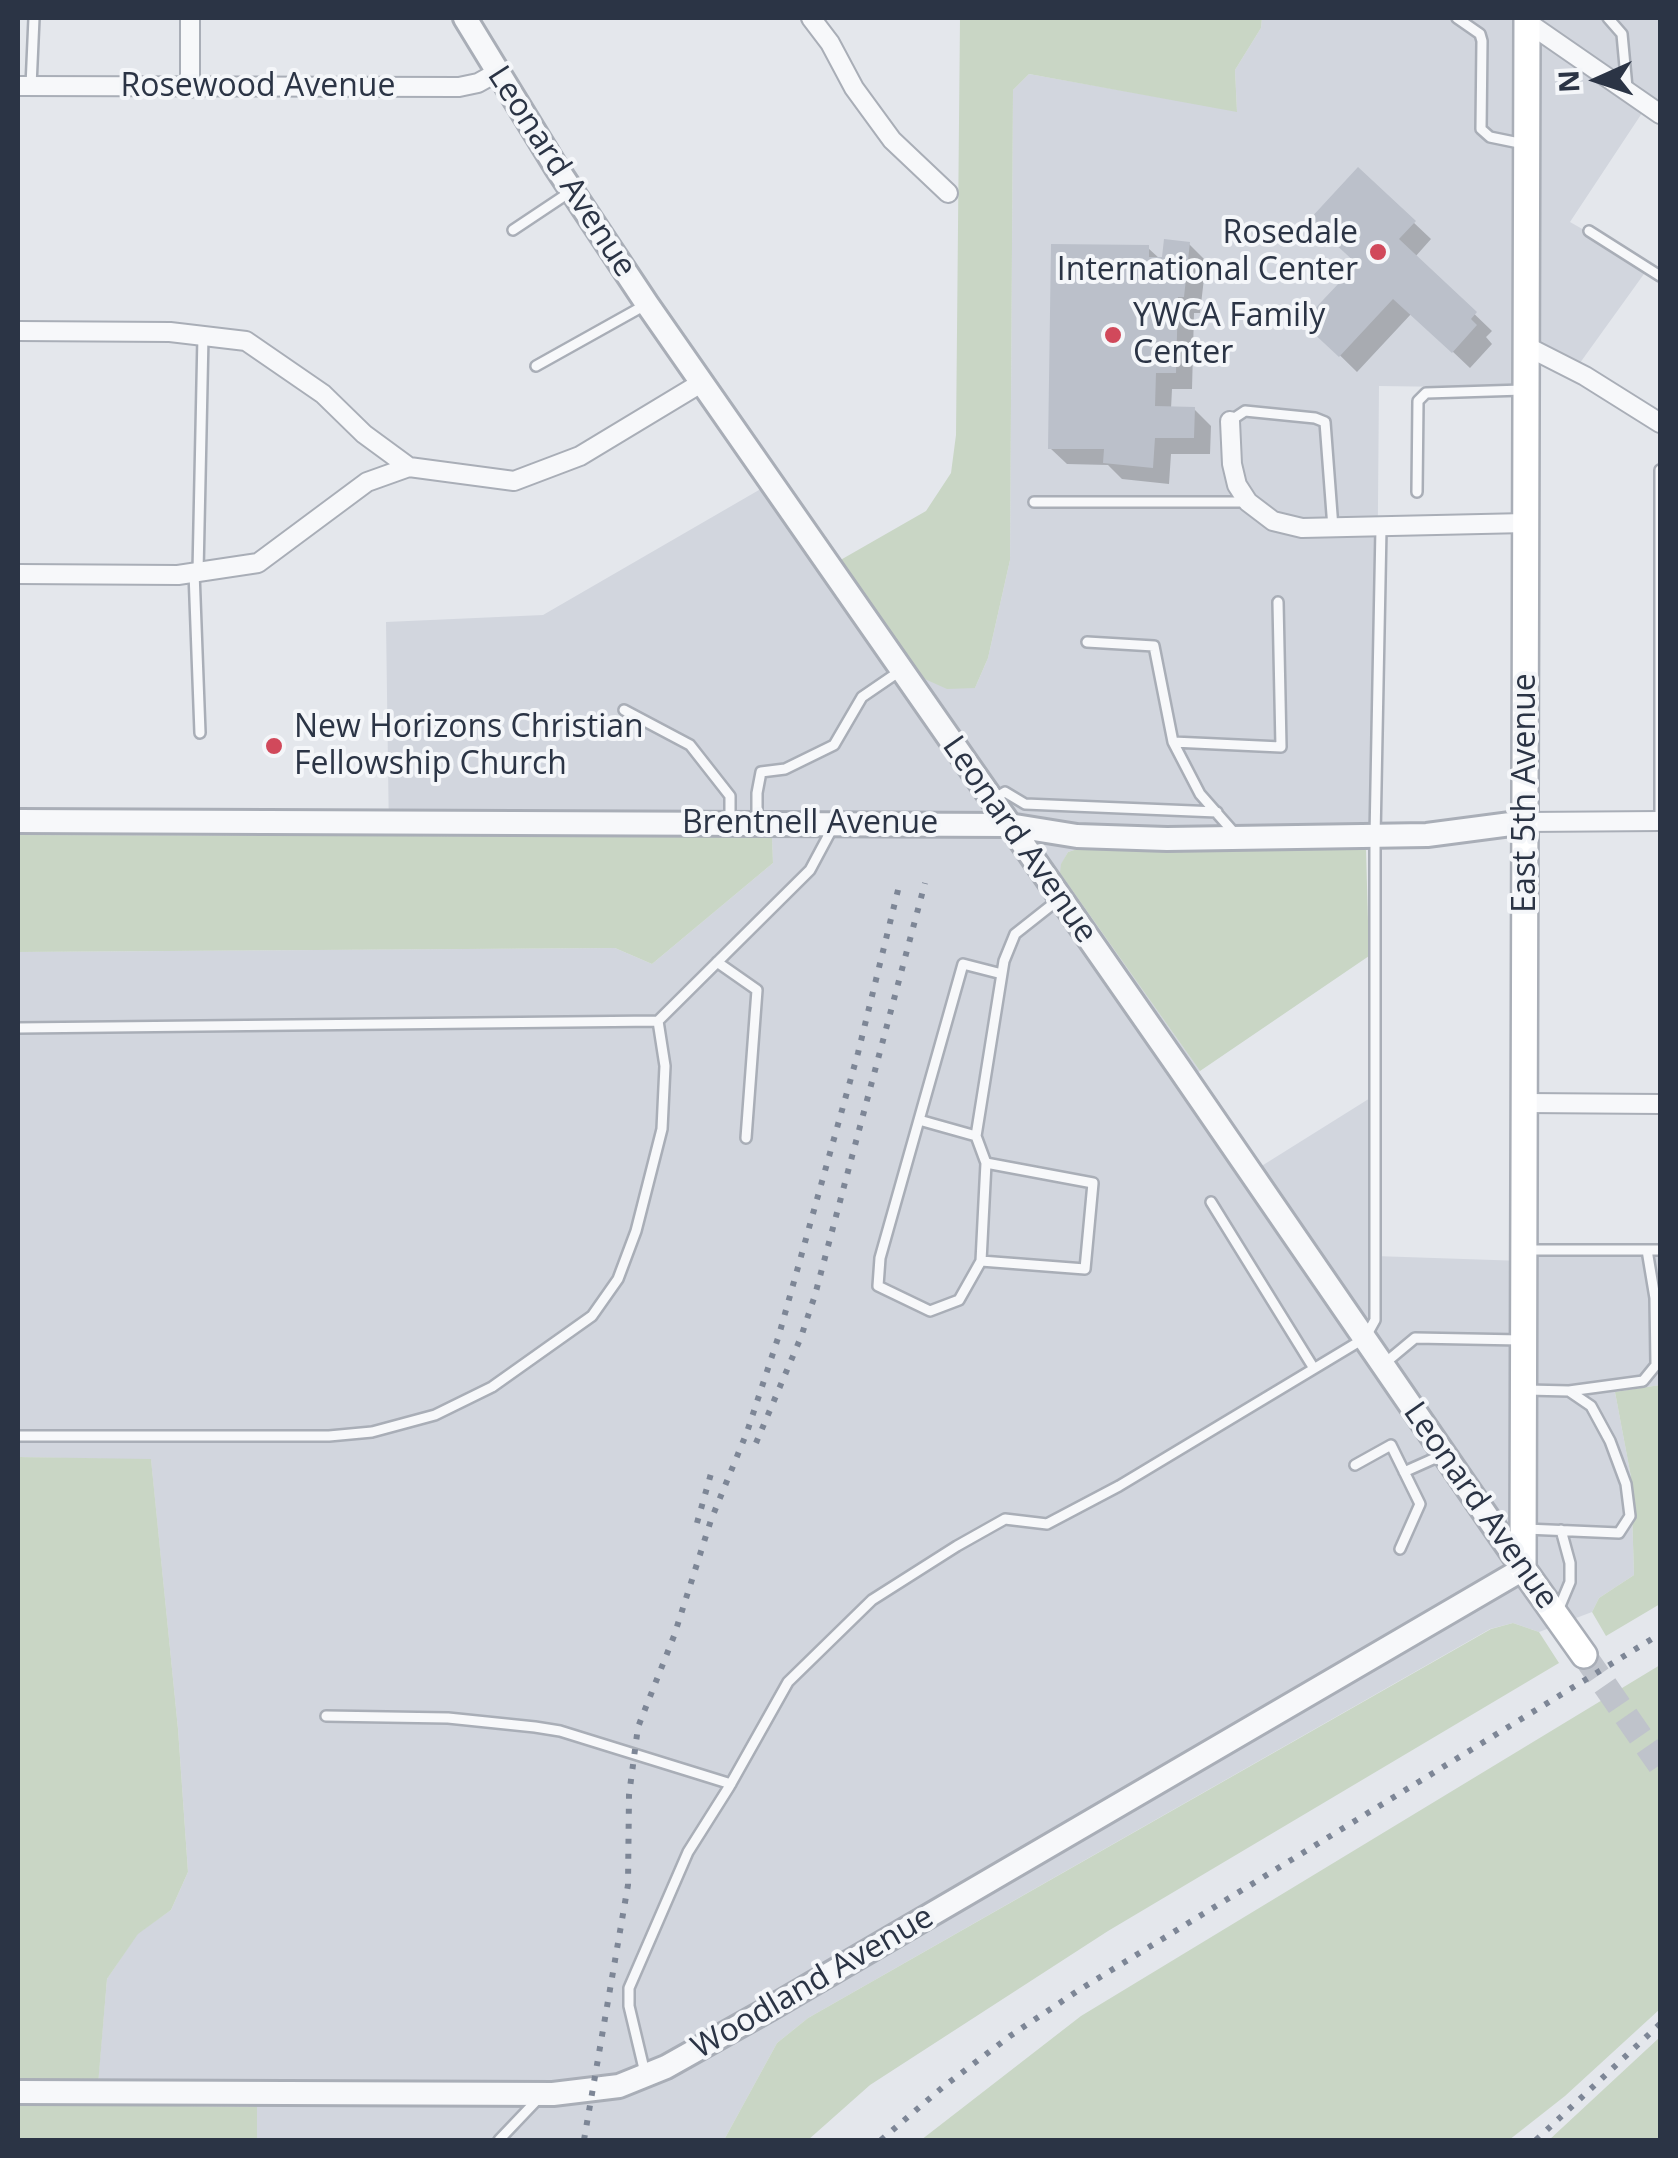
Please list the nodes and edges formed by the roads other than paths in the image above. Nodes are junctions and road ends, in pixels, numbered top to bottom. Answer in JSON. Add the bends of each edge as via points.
{"nodes":[{"id":1,"x":34,"y":18,"type":"edge"},
{"id":2,"x":190,"y":18,"type":"edge"},
{"id":3,"x":465,"y":18,"type":"edge"},
{"id":4,"x":811,"y":18,"type":"edge"},
{"id":5,"x":1457,"y":18,"type":"edge"},
{"id":6,"x":1608,"y":18,"type":"edge"},
{"id":7,"x":1525,"y":19,"type":"edge"},
{"id":8,"x":496,"y":72,"type":"junction"},
{"id":9,"x":24,"y":86,"type":"edge"},
{"id":10,"x":190,"y":88,"type":"junction"},
{"id":11,"x":1627,"y":90,"type":"junction"},
{"id":12,"x":1660,"y":114,"type":"edge"},
{"id":13,"x":1527,"y":144,"type":"junction"},
{"id":14,"x":572,"y":191,"type":"junction"},
{"id":15,"x":948,"y":193,"type":"dead end"},
{"id":16,"x":513,"y":230,"type":"dead end"},
{"id":17,"x":1589,"y":231,"type":"dead end"},
{"id":18,"x":1660,"y":276,"type":"edge"},
{"id":19,"x":647,"y":304,"type":"junction"},
{"id":20,"x":18,"y":331,"type":"edge"},
{"id":21,"x":203,"y":336,"type":"junction"},
{"id":22,"x":1526,"y":346,"type":"junction"},
{"id":23,"x":536,"y":366,"type":"dead end"},
{"id":24,"x":701,"y":383,"type":"junction"},
{"id":25,"x":1526,"y":390,"type":"junction"},
{"id":26,"x":1230,"y":421,"type":"joint"},
{"id":27,"x":1660,"y":423,"type":"edge"},
{"id":28,"x":410,"y":467,"type":"junction"},
{"id":29,"x":1660,"y":470,"type":"edge"},
{"id":30,"x":1417,"y":492,"type":"dead end"},
{"id":31,"x":1034,"y":502,"type":"dead end"},
{"id":32,"x":1248,"y":502,"type":"junction"},
{"id":33,"x":1526,"y":523,"type":"junction"},
{"id":34,"x":1334,"y":528,"type":"junction"},
{"id":35,"x":1381,"y":528,"type":"junction"},
{"id":36,"x":196,"y":572,"type":"junction"},
{"id":37,"x":18,"y":574,"type":"edge"},
{"id":38,"x":1278,"y":602,"type":"dead end"},
{"id":39,"x":1087,"y":642,"type":"dead end"},
{"id":40,"x":900,"y":671,"type":"junction"},
{"id":41,"x":624,"y":710,"type":"dead end"},
{"id":42,"x":200,"y":733,"type":"dead end"},
{"id":43,"x":1173,"y":742,"type":"junction"},
{"id":44,"x":992,"y":801,"type":"junction"},
{"id":45,"x":1079,"y":806,"type":"junction"},
{"id":46,"x":1217,"y":812,"type":"junction"},
{"id":47,"x":18,"y":821,"type":"edge"},
{"id":48,"x":1660,"y":821,"type":"edge"},
{"id":49,"x":1526,"y":822,"type":"junction"},
{"id":50,"x":730,"y":824,"type":"junction"},
{"id":51,"x":757,"y":824,"type":"junction"},
{"id":52,"x":834,"y":824,"type":"junction"},
{"id":53,"x":1009,"y":825,"type":"junction"},
{"id":54,"x":1077,"y":836,"type":"junction"},
{"id":55,"x":1375,"y":837,"type":"junction"},
{"id":56,"x":1239,"y":838,"type":"junction"},
{"id":57,"x":1060,"y":899,"type":"junction"},
{"id":58,"x":718,"y":962,"type":"junction"},
{"id":59,"x":1002,"y":974,"type":"junction"},
{"id":60,"x":658,"y":1021,"type":"junction"},
{"id":61,"x":18,"y":1028,"type":"edge"},
{"id":62,"x":1526,"y":1104,"type":"junction"},
{"id":63,"x":1660,"y":1104,"type":"edge"},
{"id":64,"x":918,"y":1120,"type":"junction"},
{"id":65,"x":976,"y":1136,"type":"junction"},
{"id":66,"x":746,"y":1138,"type":"dead end"},
{"id":67,"x":986,"y":1163,"type":"junction"},
{"id":68,"x":1212,"y":1202,"type":"dead end"},
{"id":69,"x":1526,"y":1250,"type":"junction"},
{"id":70,"x":1648,"y":1250,"type":"junction"},
{"id":71,"x":1660,"y":1250,"type":"edge"},
{"id":72,"x":981,"y":1261,"type":"junction"},
{"id":73,"x":1365,"y":1338,"type":"junction"},
{"id":74,"x":1525,"y":1340,"type":"junction"},
{"id":75,"x":1383,"y":1365,"type":"junction"},
{"id":76,"x":1313,"y":1368,"type":"junction"},
{"id":77,"x":1525,"y":1390,"type":"junction"},
{"id":78,"x":1569,"y":1391,"type":"junction"},
{"id":79,"x":18,"y":1436,"type":"edge"},
{"id":80,"x":1444,"y":1454,"type":"junction"},
{"id":81,"x":1355,"y":1465,"type":"dead end"},
{"id":82,"x":1404,"y":1472,"type":"junction"},
{"id":83,"x":1524,"y":1529,"type":"junction"},
{"id":84,"x":1560,"y":1530,"type":"junction"},
{"id":85,"x":1400,"y":1549,"type":"dead end"},
{"id":86,"x":1523,"y":1569,"type":"junction"},
{"id":87,"x":1556,"y":1615,"type":"junction"},
{"id":88,"x":1584,"y":1655,"type":"tunnel mouth"},
{"id":89,"x":326,"y":1716,"type":"dead end"},
{"id":90,"x":731,"y":1784,"type":"junction"},
{"id":91,"x":646,"y":2075,"type":"junction"},
{"id":92,"x":18,"y":2092,"type":"edge"},
{"id":93,"x":543,"y":2094,"type":"junction"},
{"id":94,"x":499,"y":2140,"type":"edge"}],
"edges":[{"from":1,"to":9,"type":"lane"},
{"from":2,"to":10,"type":"street"},
{"from":3,"to":8,"type":"street","name":"Leonard Avenue"},
{"from":4,"to":15,"type":"street","via":[[892,140]]},
{"from":5,"to":13,"type":"lane","via":[[1482,41],[1482,129]]},
{"from":6,"to":11,"type":"lane","via":[[1622,34]]},
{"from":7,"to":11,"type":"street"},
{"from":7,"to":13,"type":"main road","name":"East 5th Avenue"},
{"from":8,"to":10,"type":"street","name":"Rosewood Avenue","via":[[459,87]]},
{"from":8,"to":14,"type":"street","name":"Leonard Avenue"},
{"from":9,"to":10,"type":"street","name":"Rosewood Avenue"},
{"from":11,"to":12,"type":"street"},
{"from":13,"to":22,"type":"main road","name":"East 5th Avenue"},
{"from":14,"to":16,"type":"lane"},
{"from":14,"to":19,"type":"street","name":"Leonard Avenue"},
{"from":17,"to":18,"type":"lane"},
{"from":19,"to":23,"type":"lane"},
{"from":19,"to":24,"type":"street","name":"Leonard Avenue"},
{"from":20,"to":21,"type":"street"},
{"from":21,"to":28,"type":"street","via":[[246,342],[323,394]]},
{"from":21,"to":36,"type":"lane"},
{"from":22,"to":25,"type":"main road","name":"East 5th Avenue"},
{"from":22,"to":27,"type":"street"},
{"from":24,"to":28,"type":"street","via":[[580,456],[514,481]]},
{"from":24,"to":40,"type":"street","name":"Leonard Avenue"},
{"from":25,"to":30,"type":"lane","via":[[1426,393],[1418,402]]},
{"from":25,"to":33,"type":"main road","name":"East 5th Avenue"},
{"from":26,"to":32,"type":"street","via":[[1232,464]]},
{"from":26,"to":34,"type":"lane","via":[[1245,411],[1325,422]]},
{"from":28,"to":36,"type":"street","via":[[367,482],[258,563]]},
{"from":29,"to":48,"type":"lane"},
{"from":31,"to":32,"type":"lane"},
{"from":32,"to":34,"type":"street","via":[[1273,521]]},
{"from":33,"to":35,"type":"street"},
{"from":33,"to":49,"type":"main road","name":"East 5th Avenue"},
{"from":34,"to":35,"type":"street"},
{"from":35,"to":55,"type":"lane"},
{"from":36,"to":37,"type":"street"},
{"from":36,"to":42,"type":"lane"},
{"from":38,"to":43,"type":"lane","via":[[1282,747]]},
{"from":39,"to":43,"type":"lane","via":[[1154,646]]},
{"from":40,"to":44,"type":"street","name":"Leonard Avenue"},
{"from":40,"to":51,"type":"lane","via":[[862,697],[834,745],[761,772]]},
{"from":41,"to":50,"type":"lane","via":[[690,744],[730,796]]},
{"from":43,"to":46,"type":"lane"},
{"from":44,"to":45,"type":"lane","via":[[1005,792],[1026,804]]},
{"from":44,"to":53,"type":"street","name":"Leonard Avenue"},
{"from":45,"to":46,"type":"lane"},
{"from":45,"to":54,"type":"lane"},
{"from":46,"to":56,"type":"lane"},
{"from":47,"to":50,"type":"street","name":"Brentnell Avenue"},
{"from":48,"to":49,"type":"street","name":"Brentnell Avenue"},
{"from":49,"to":55,"type":"street","name":"Brentnell Avenue"},
{"from":49,"to":62,"type":"main road","name":"East 5th Avenue"},
{"from":50,"to":51,"type":"street","name":"Brentnell Avenue"},
{"from":51,"to":52,"type":"street","name":"Brentnell Avenue"},
{"from":52,"to":53,"type":"street","name":"Brentnell Avenue"},
{"from":52,"to":58,"type":"lane","via":[[810,870]]},
{"from":53,"to":54,"type":"street","name":"Brentnell Avenue"},
{"from":53,"to":57,"type":"street","name":"Leonard Avenue"},
{"from":54,"to":56,"type":"street","name":"Brentnell Avenue"},
{"from":55,"to":56,"type":"street","name":"Brentnell Avenue"},
{"from":55,"to":73,"type":"lane","via":[[1377,1312]]},
{"from":57,"to":59,"type":"lane","via":[[1015,934]]},
{"from":57,"to":73,"type":"street","name":"Leonard Avenue"},
{"from":58,"to":60,"type":"lane"},
{"from":58,"to":66,"type":"lane","via":[[758,990]]},
{"from":59,"to":64,"type":"lane","via":[[962,964]]},
{"from":59,"to":65,"type":"lane"},
{"from":60,"to":61,"type":"lane"},
{"from":60,"to":79,"type":"lane","via":[[665,1066],[662,1129],[618,1279],[592,1316],[492,1387],[435,1415],[372,1432]]},
{"from":62,"to":63,"type":"street"},
{"from":62,"to":69,"type":"main road","name":"East 5th Avenue"},
{"from":64,"to":65,"type":"lane"},
{"from":64,"to":72,"type":"lane","via":[[878,1286],[930,1311],[959,1300]]},
{"from":65,"to":67,"type":"lane"},
{"from":67,"to":72,"type":"lane"},
{"from":67,"to":72,"type":"lane","via":[[1093,1183],[1085,1269]]},
{"from":68,"to":76,"type":"lane"},
{"from":69,"to":70,"type":"lane"},
{"from":69,"to":74,"type":"main road","name":"East 5th Avenue"},
{"from":70,"to":71,"type":"lane"},
{"from":70,"to":78,"type":"lane","via":[[1656,1364],[1643,1381]]},
{"from":73,"to":75,"type":"street","name":"Leonard Avenue"},
{"from":73,"to":76,"type":"lane"},
{"from":74,"to":75,"type":"lane","via":[[1415,1338]]},
{"from":74,"to":77,"type":"main road","name":"East 5th Avenue"},
{"from":75,"to":80,"type":"street","name":"Leonard Avenue"},
{"from":76,"to":90,"type":"lane","via":[[1048,1524],[1005,1519],[872,1600],[788,1682]]},
{"from":77,"to":78,"type":"lane"},
{"from":77,"to":83,"type":"main road","name":"East 5th Avenue"},
{"from":78,"to":84,"type":"lane","via":[[1590,1406],[1610,1441],[1630,1516],[1619,1533]]},
{"from":80,"to":82,"type":"lane"},
{"from":80,"to":86,"type":"street","name":"Leonard Avenue"},
{"from":81,"to":82,"type":"lane","via":[[1391,1446]]},
{"from":82,"to":85,"type":"lane","via":[[1420,1504]]},
{"from":83,"to":84,"type":"lane"},
{"from":83,"to":86,"type":"main road","name":"East 5th Avenue"},
{"from":84,"to":87,"type":"lane","via":[[1570,1582]]},
{"from":86,"to":87,"type":"main road","name":"Leonard Avenue"},
{"from":86,"to":91,"type":"street","name":"Woodland Avenue"},
{"from":87,"to":88,"type":"main road","name":"Leonard Avenue"},
{"from":89,"to":90,"type":"lane","via":[[448,1718],[547,1729]]},
{"from":90,"to":91,"type":"lane","via":[[688,1852],[630,1988]]},
{"from":91,"to":93,"type":"street","name":"Woodland Avenue","via":[[606,2088]]},
{"from":92,"to":93,"type":"street","name":"Woodland Avenue"},
{"from":93,"to":94,"type":"lane"}]}
